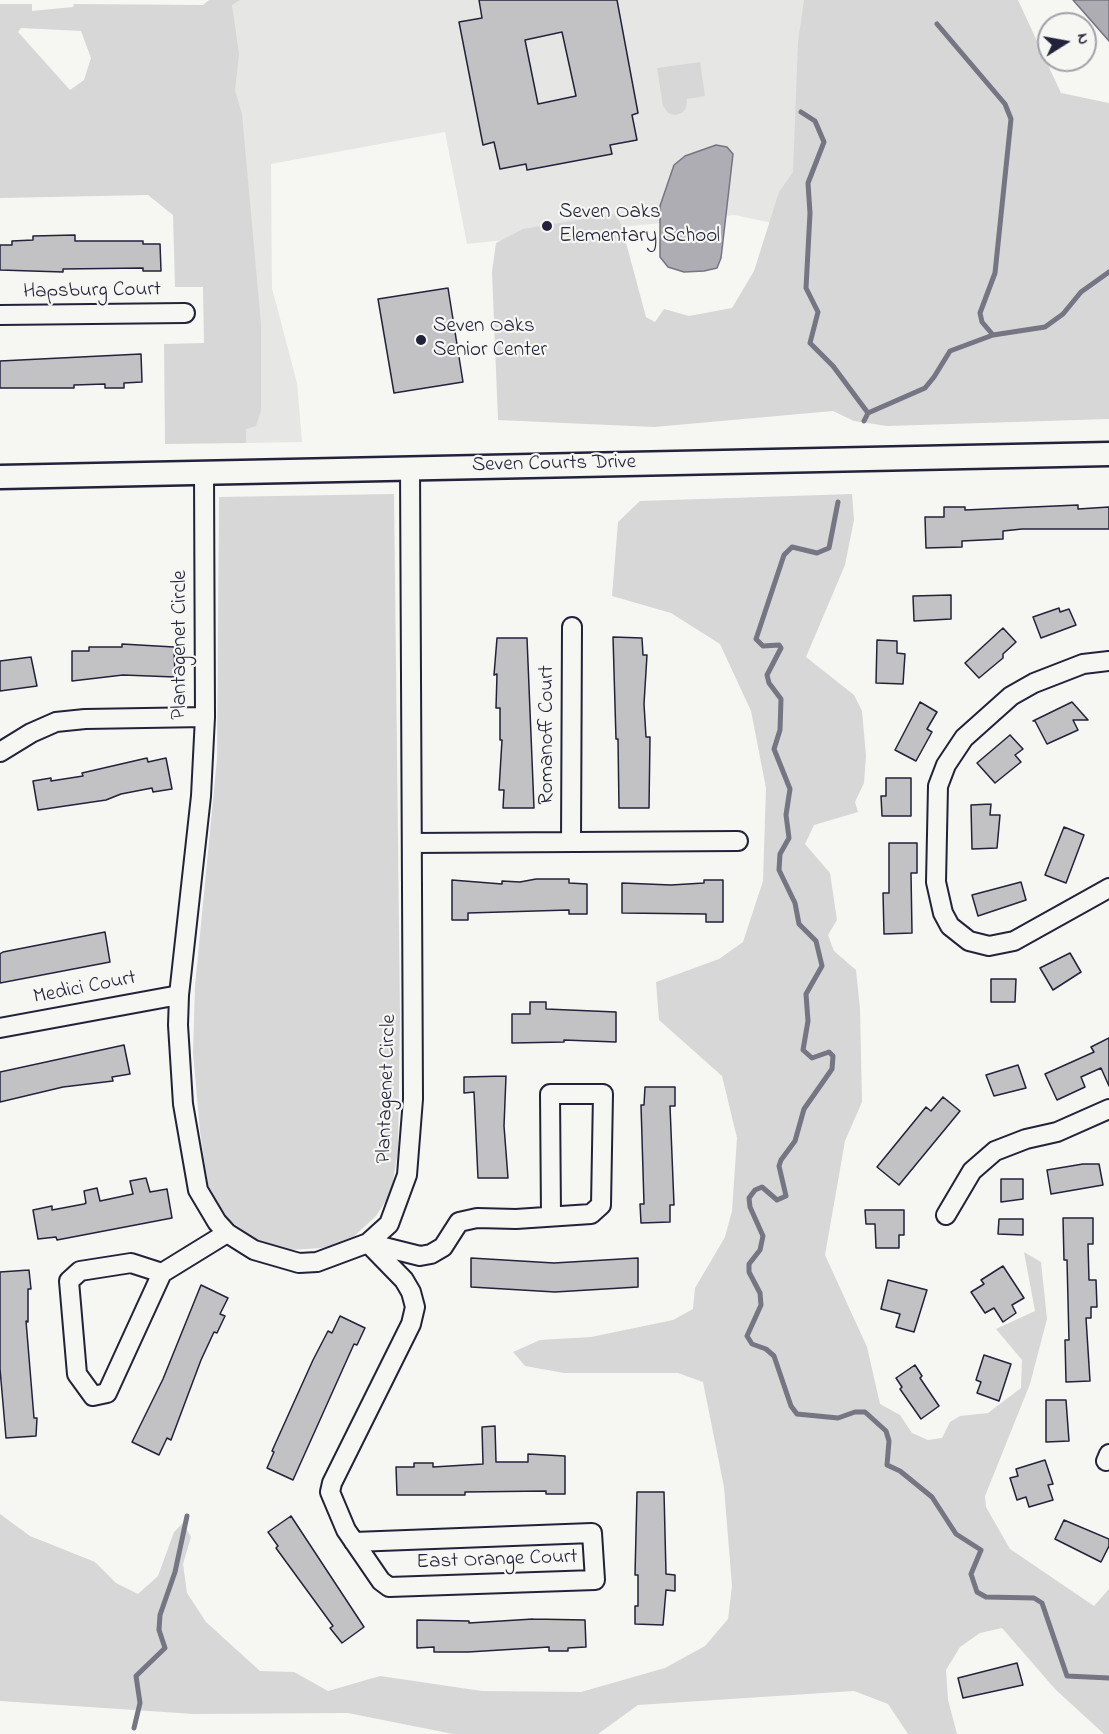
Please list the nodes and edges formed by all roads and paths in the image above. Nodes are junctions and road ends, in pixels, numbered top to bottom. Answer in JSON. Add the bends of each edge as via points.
{"nodes":[{"id":1,"x":185,"y":313,"type":"dead end"},
{"id":2,"x":0,"y":315,"type":"edge"},
{"id":3,"x":1109,"y":454,"type":"edge"},
{"id":4,"x":410,"y":467,"type":"junction"},
{"id":5,"x":204,"y":472,"type":"junction"},
{"id":6,"x":0,"y":477,"type":"edge"},
{"id":7,"x":572,"y":627,"type":"dead end"},
{"id":8,"x":1109,"y":661,"type":"edge"},
{"id":9,"x":205,"y":717,"type":"junction"},
{"id":10,"x":0,"y":752,"type":"edge"},
{"id":11,"x":738,"y":841,"type":"dead end"},
{"id":12,"x":571,"y":842,"type":"junction"},
{"id":13,"x":412,"y":843,"type":"junction"},
{"id":14,"x":1109,"y":888,"type":"edge"},
{"id":15,"x":179,"y":994,"type":"junction"},
{"id":16,"x":0,"y":1028,"type":"edge"},
{"id":17,"x":1108,"y":1111,"type":"edge"},
{"id":18,"x":946,"y":1215,"type":"dead end"},
{"id":19,"x":551,"y":1216,"type":"junction"},
{"id":20,"x":227,"y":1233,"type":"junction"},
{"id":21,"x":368,"y":1243,"type":"junction"},
{"id":22,"x":162,"y":1273,"type":"junction"},
{"id":23,"x":354,"y":1542,"type":"junction"}],
"edges":[{"from":1,"to":2,"type":"street","name":"Hapsburg Court"},
{"from":3,"to":4,"type":"street","name":"Seven Courts Drive"},
{"from":4,"to":5,"type":"street","name":"Seven Courts Drive"},
{"from":4,"to":13,"type":"street","name":"Plantagenet Circle"},
{"from":5,"to":6,"type":"street","name":"Seven Courts Drive"},
{"from":5,"to":9,"type":"street","name":"Plantagenet Circle"},
{"from":7,"to":12,"type":"street","name":"Romanoff Court"},
{"from":8,"to":14,"type":"street","via":[[1083,664],[1034,683],[1011,696],[964,738],[938,786],[936,882],[950,926],[969,941],[989,946],[1014,941]]},
{"from":9,"to":10,"type":"street","via":[[56,722]]},
{"from":9,"to":15,"type":"street","name":"Plantagenet Circle","via":[[200,808]]},
{"from":11,"to":12,"type":"street"},
{"from":12,"to":13,"type":"street"},
{"from":13,"to":21,"type":"street","name":"Plantagenet Circle","via":[[413,1099],[407,1175],[389,1224]]},
{"from":15,"to":16,"type":"street","name":"Medici Court"},
{"from":15,"to":20,"type":"street","name":"Plantagenet Circle","via":[[183,1104],[192,1168],[207,1208]]},
{"from":17,"to":18,"type":"street","via":[[995,1151],[972,1171]]},
{"from":19,"to":19,"type":"street","via":[[591,1214],[601,1205],[603,1094],[550,1094]]},
{"from":19,"to":21,"type":"street","via":[[459,1222],[443,1247],[420,1256]]},
{"from":20,"to":21,"type":"street","name":"Plantagenet Circle","via":[[269,1256],[300,1263],[317,1262]]},
{"from":20,"to":22,"type":"street"},
{"from":21,"to":23,"type":"street","name":"East Orange Court","via":[[404,1280],[415,1307],[411,1324],[332,1483],[330,1492],[338,1514]]},
{"from":22,"to":22,"type":"street","via":[[131,1263],[80,1271],[69,1281],[77,1374],[93,1396],[107,1393]]},
{"from":23,"to":23,"type":"street","name":"East Orange Court","via":[[389,1587],[595,1580],[592,1533]]}]}
